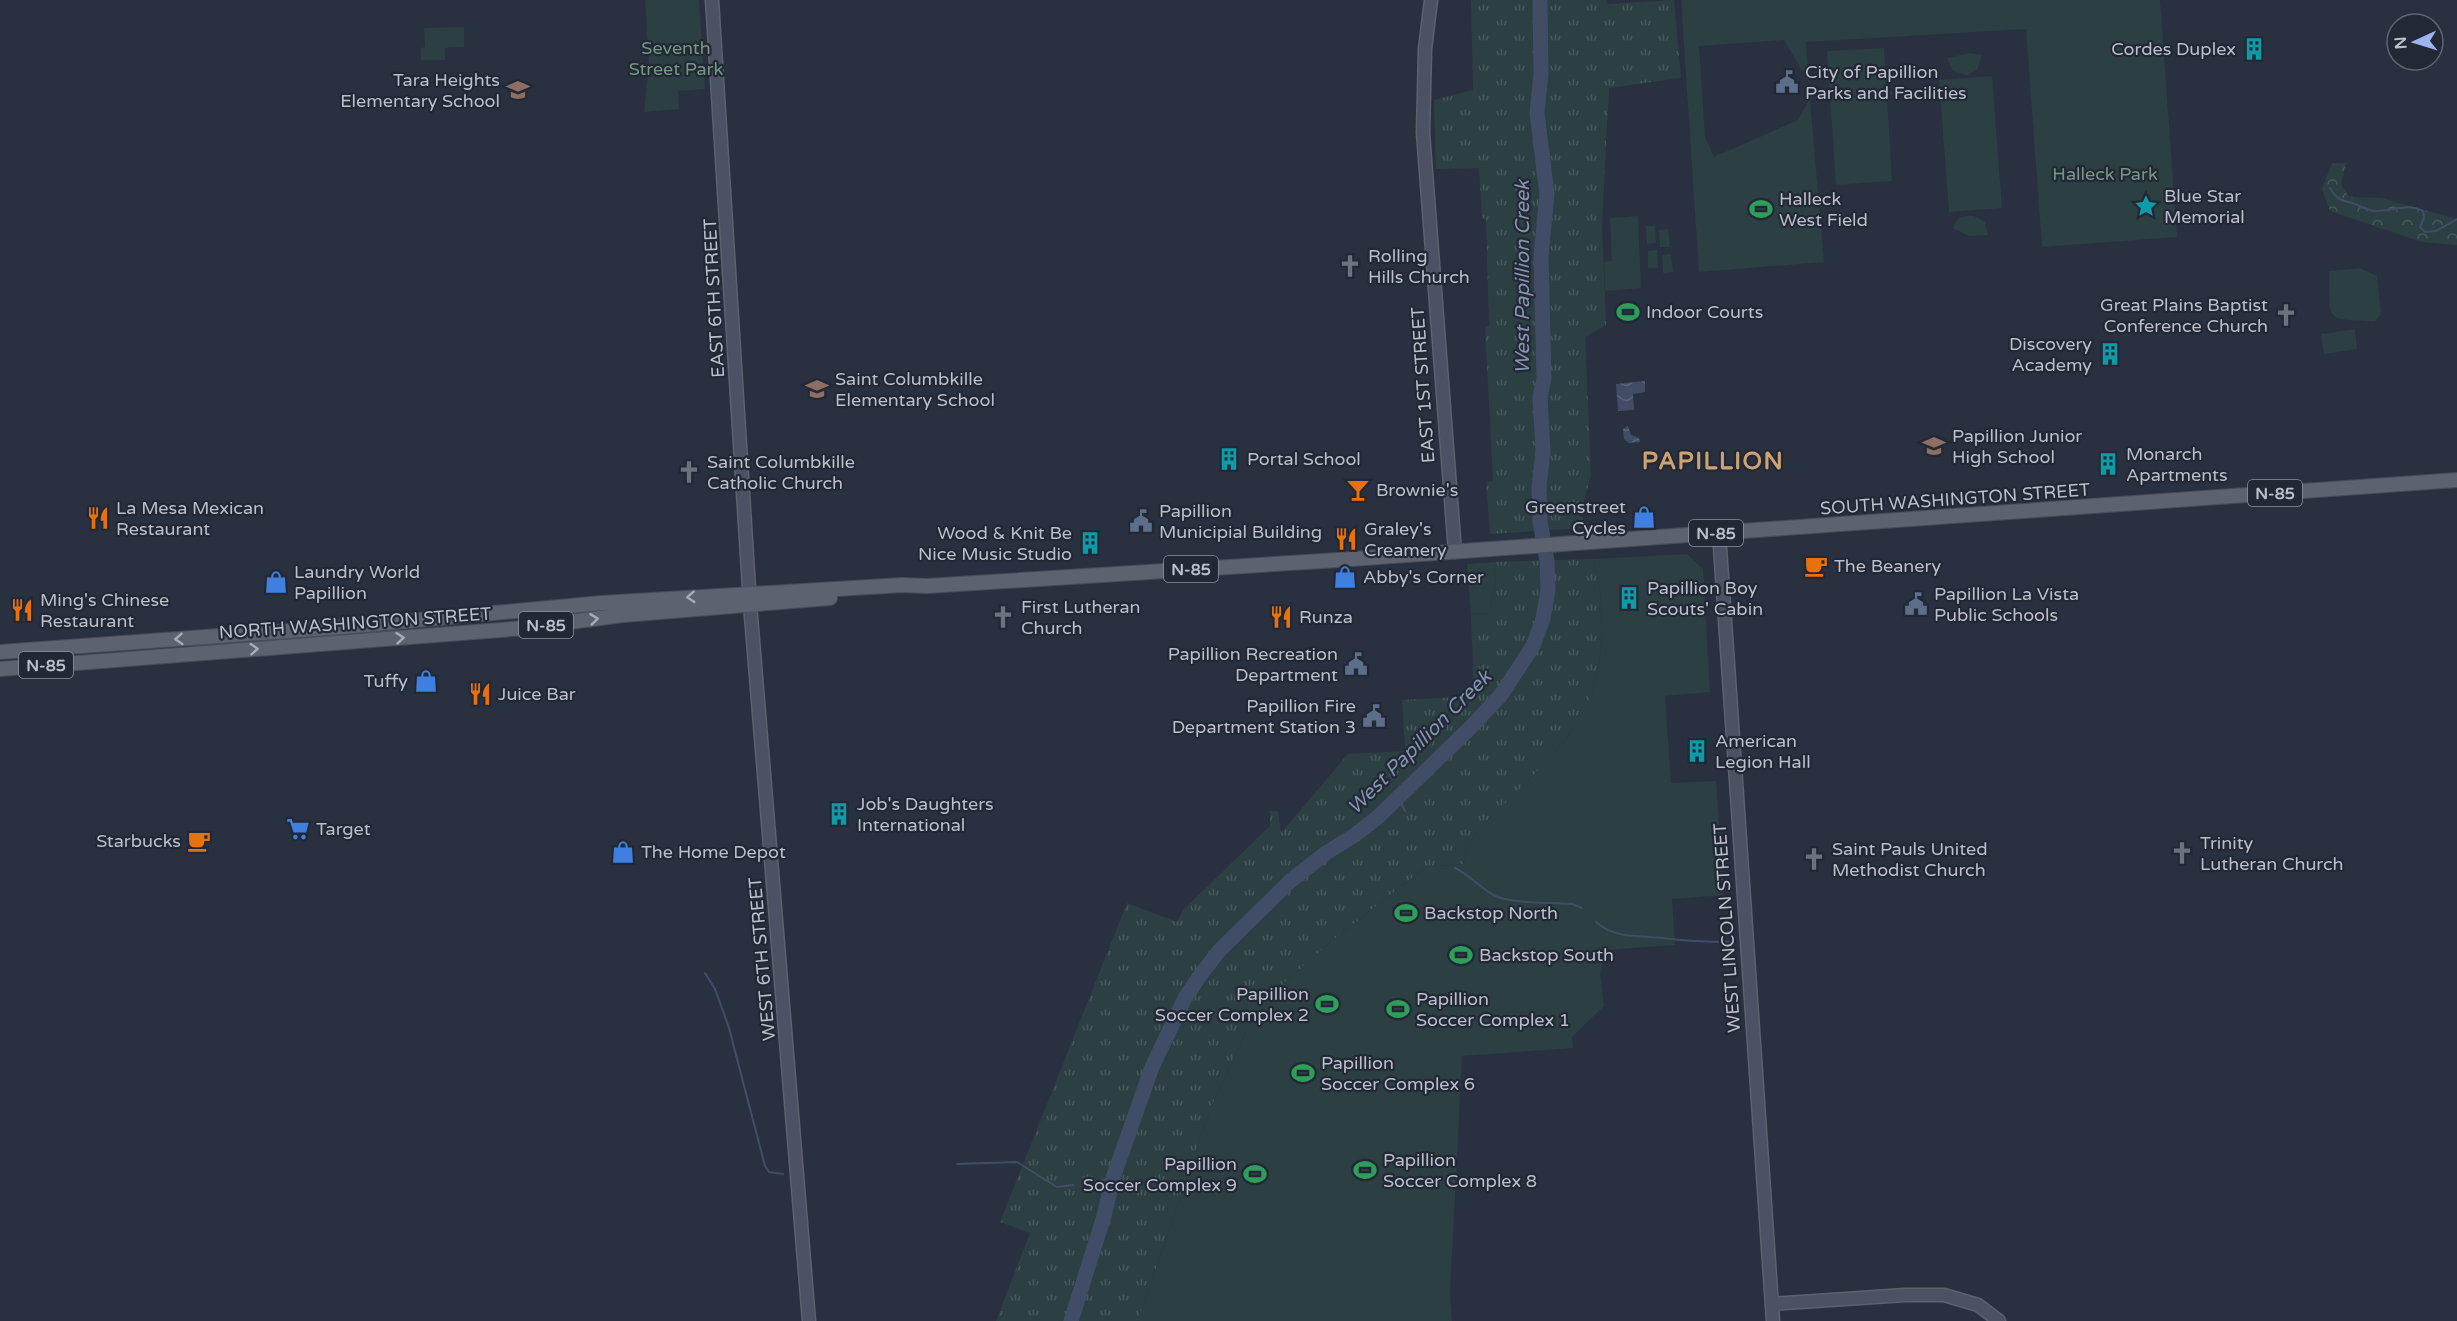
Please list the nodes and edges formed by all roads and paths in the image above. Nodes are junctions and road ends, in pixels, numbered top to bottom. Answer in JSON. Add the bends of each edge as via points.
{"nodes":[{"id":1,"x":712,"y":0,"type":"edge"},
{"id":2,"x":1431,"y":0,"type":"edge"},
{"id":3,"x":2457,"y":480,"type":"edge"},
{"id":4,"x":1719,"y":533,"type":"junction"},
{"id":5,"x":1455,"y":552,"type":"junction"},
{"id":6,"x":750,"y":599,"type":"junction"},
{"id":7,"x":0,"y":652,"type":"edge"},
{"id":8,"x":0,"y":669,"type":"edge"},
{"id":9,"x":1772,"y":1304,"type":"junction"},
{"id":10,"x":809,"y":1321,"type":"edge"},
{"id":11,"x":1773,"y":1321,"type":"edge"},
{"id":12,"x":2000,"y":1321,"type":"edge"}],
"edges":[{"from":1,"to":6,"type":"main road","name":"EAST 6TH STREET"},
{"from":2,"to":5,"type":"main road","name":"EAST 1ST STREET","via":[[1425,49],[1423,133]]},
{"from":3,"to":4,"type":"main road","name":"SOUTH WASHINGTON STREET","number":"N-85"},
{"from":4,"to":5,"type":"main road","name":"SOUTH WASHINGTON STREET","number":"N-85"},
{"from":4,"to":9,"type":"main road","name":"WEST LINCOLN STREET"},
{"from":5,"to":6,"type":"main road","name":"NORTH WASHINGTON STREET","number":"N-85","via":[[902,585]]},
{"from":6,"to":7,"type":"main road","name":"NORTH WASHINGTON STREET","number":"N-85","one_way":true,"via":[[602,603]]},
{"from":8,"to":6,"type":"main road","name":"NORTH WASHINGTON STREET","number":"N-85","one_way":true,"via":[[525,628]]},
{"from":6,"to":10,"type":"main road","name":"WEST 6TH STREET"},
{"from":9,"to":11,"type":"main road","name":"WEST LINCOLN STREET"},
{"from":9,"to":12,"type":"main road","via":[[1944,1295],[1978,1305]]}]}
